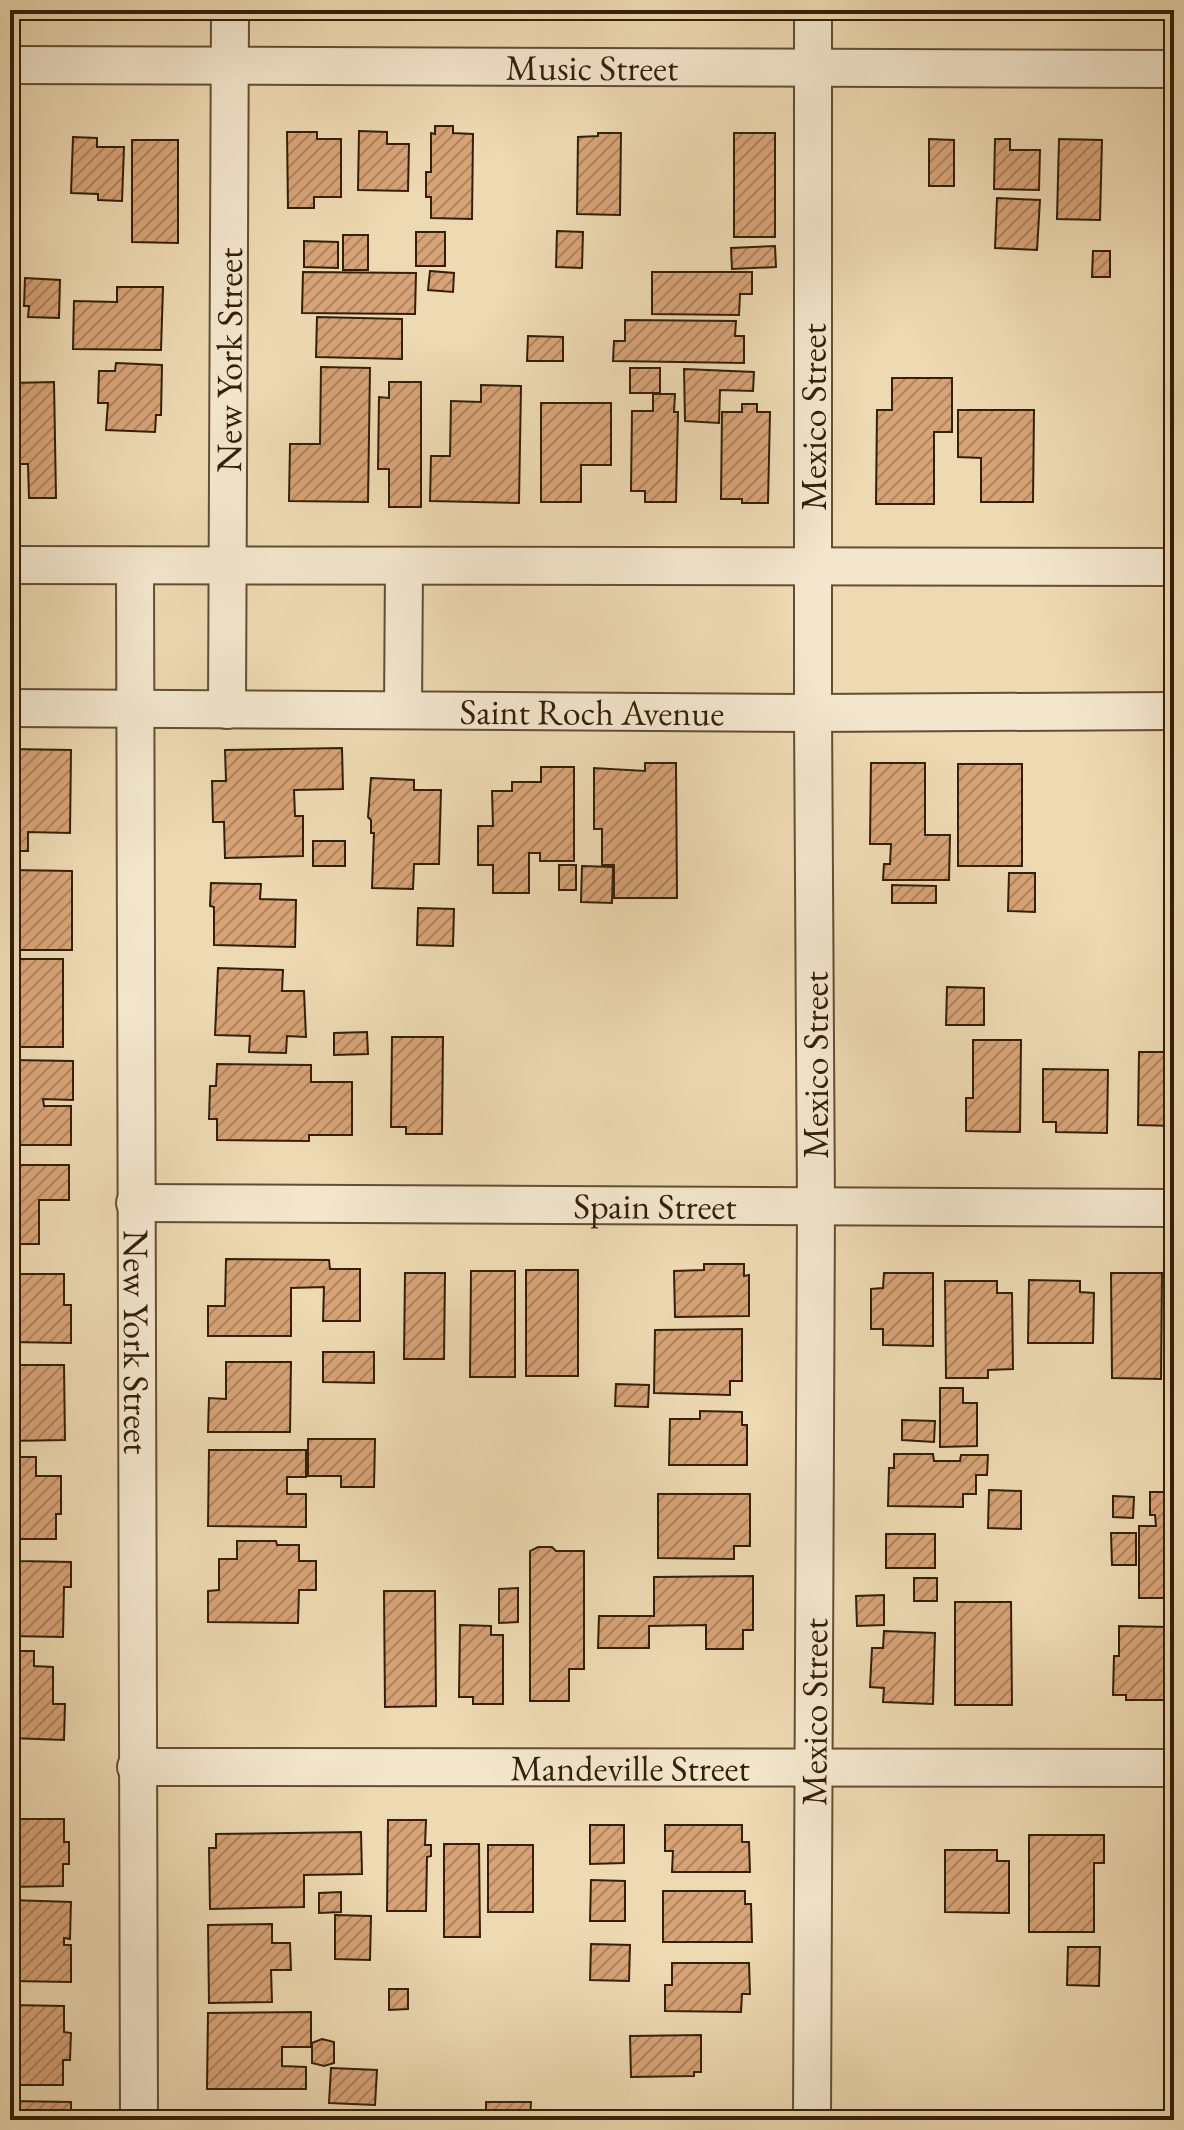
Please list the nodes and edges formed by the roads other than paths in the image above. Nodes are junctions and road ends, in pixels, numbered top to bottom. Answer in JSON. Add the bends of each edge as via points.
{"nodes":[{"id":1,"x":230,"y":10,"type":"edge"},
{"id":2,"x":813,"y":10,"type":"edge"},
{"id":3,"x":10,"y":65,"type":"edge"},
{"id":4,"x":231,"y":67,"type":"junction"},
{"id":5,"x":813,"y":68,"type":"junction"},
{"id":6,"x":1174,"y":69,"type":"edge"},
{"id":7,"x":10,"y":565,"type":"edge"},
{"id":8,"x":135,"y":566,"type":"junction"},
{"id":9,"x":228,"y":567,"type":"junction"},
{"id":10,"x":404,"y":567,"type":"junction"},
{"id":11,"x":813,"y":567,"type":"junction"},
{"id":12,"x":1174,"y":567,"type":"edge"},
{"id":13,"x":10,"y":708,"type":"edge"},
{"id":14,"x":137,"y":709,"type":"junction"},
{"id":15,"x":227,"y":710,"type":"junction"},
{"id":16,"x":403,"y":710,"type":"junction"},
{"id":17,"x":1174,"y":711,"type":"edge"},
{"id":18,"x":813,"y":713,"type":"junction"},
{"id":19,"x":135,"y":1203,"type":"junction"},
{"id":20,"x":816,"y":1207,"type":"junction"},
{"id":21,"x":1174,"y":1208,"type":"edge"},
{"id":22,"x":136,"y":1767,"type":"junction"},
{"id":23,"x":812,"y":1768,"type":"junction"},
{"id":24,"x":1174,"y":1768,"type":"edge"},
{"id":25,"x":139,"y":2120,"type":"edge"},
{"id":26,"x":812,"y":2120,"type":"edge"}],
"edges":[{"from":1,"to":4,"type":"street","name":"New York Street"},
{"from":2,"to":5,"type":"street","name":"Mexico Street"},
{"from":3,"to":4,"type":"street","name":"Music Street"},
{"from":4,"to":5,"type":"street","name":"Music Street"},
{"from":4,"to":9,"type":"street","name":"New York Street"},
{"from":5,"to":6,"type":"street","name":"Music Street"},
{"from":5,"to":11,"type":"street","name":"Mexico Street"},
{"from":7,"to":8,"type":"street"},
{"from":8,"to":9,"type":"street"},
{"from":8,"to":14,"type":"street","name":"New York Street"},
{"from":9,"to":10,"type":"street"},
{"from":9,"to":15,"type":"street","name":"New York Street"},
{"from":10,"to":11,"type":"street"},
{"from":10,"to":16,"type":"street"},
{"from":11,"to":12,"type":"street"},
{"from":11,"to":18,"type":"street","name":"Mexico Street"},
{"from":13,"to":14,"type":"street","name":"Saint Roch Avenue"},
{"from":14,"to":15,"type":"street","name":"Saint Roch Avenue"},
{"from":14,"to":19,"type":"street","name":"New York Street"},
{"from":15,"to":16,"type":"street","name":"Saint Roch Avenue"},
{"from":16,"to":18,"type":"street","name":"Saint Roch Avenue"},
{"from":17,"to":18,"type":"street","name":"Saint Roch Avenue"},
{"from":18,"to":20,"type":"street","name":"Mexico Street"},
{"from":19,"to":20,"type":"street","name":"Spain Street"},
{"from":19,"to":22,"type":"street","name":"New York Street"},
{"from":20,"to":21,"type":"street","name":"Spain Street"},
{"from":20,"to":23,"type":"street","name":"Mexico Street"},
{"from":22,"to":23,"type":"street","name":"Mandeville Street"},
{"from":22,"to":25,"type":"street","name":"New York Street"},
{"from":23,"to":24,"type":"street","name":"Mandeville Street"},
{"from":23,"to":26,"type":"street","name":"Mexico Street"}]}
